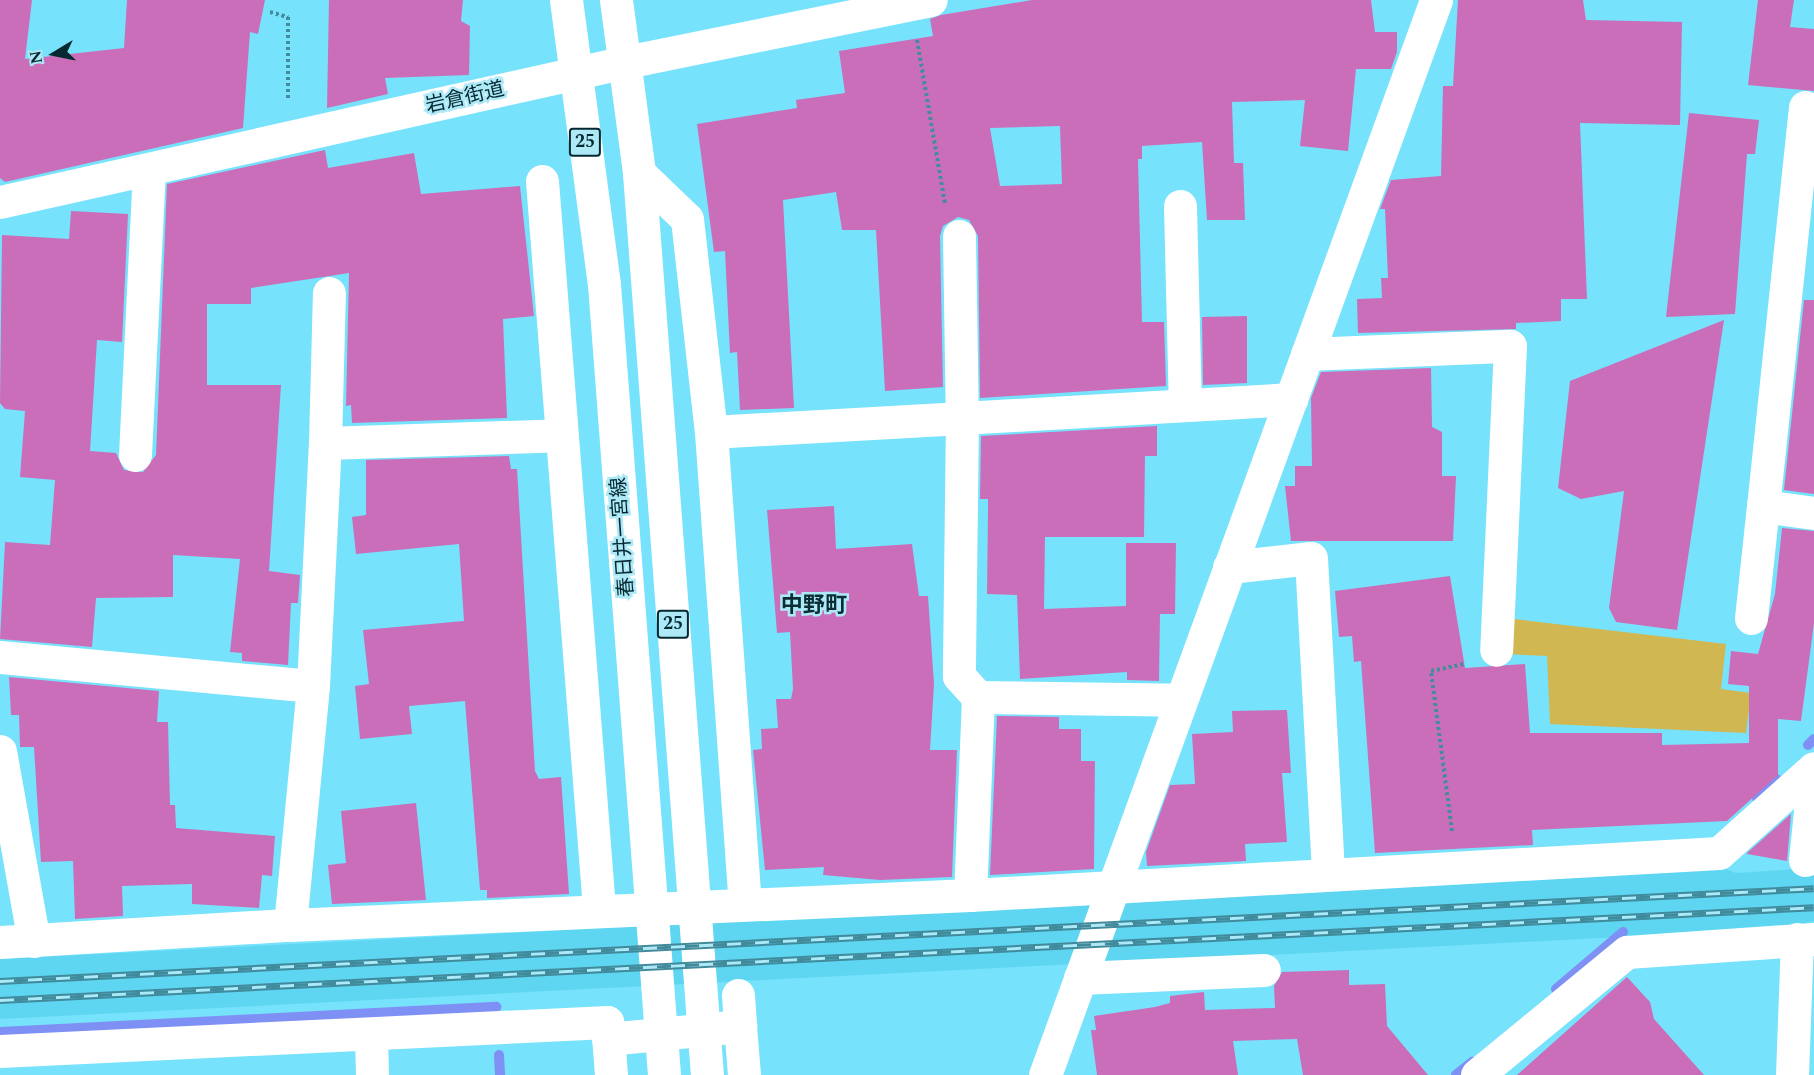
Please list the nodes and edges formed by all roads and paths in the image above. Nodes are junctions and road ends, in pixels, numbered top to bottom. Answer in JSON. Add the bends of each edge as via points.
{"nodes":[{"id":1,"x":566,"y":0,"type":"edge"},
{"id":2,"x":616,"y":0,"type":"edge"},
{"id":3,"x":1436,"y":0,"type":"edge"},
{"id":4,"x":921,"y":2,"type":"edge"},
{"id":5,"x":270,"y":12,"type":"dead end"},
{"id":6,"x":621,"y":63,"type":"junction"},
{"id":7,"x":576,"y":73,"type":"junction"},
{"id":8,"x":1805,"y":107,"type":"dead end"},
{"id":9,"x":288,"y":138,"type":"junction"},
{"id":10,"x":148,"y":169,"type":"junction"},
{"id":11,"x":639,"y":173,"type":"junction"},
{"id":12,"x":542,"y":181,"type":"dead end"},
{"id":13,"x":1805,"y":187,"type":"edge"},
{"id":14,"x":0,"y":202,"type":"edge"},
{"id":15,"x":1180,"y":206,"type":"dead end"},
{"id":16,"x":959,"y":236,"type":"joint"},
{"id":17,"x":329,"y":293,"type":"dead end"},
{"id":18,"x":1306,"y":354,"type":"junction"},
{"id":19,"x":1291,"y":399,"type":"junction"},
{"id":20,"x":1185,"y":405,"type":"junction"},
{"id":21,"x":962,"y":418,"type":"junction"},
{"id":22,"x":711,"y":432,"type":"junction"},
{"id":23,"x":561,"y":435,"type":"junction"},
{"id":24,"x":325,"y":443,"type":"junction"},
{"id":25,"x":135,"y":455,"type":"dead end"},
{"id":26,"x":1763,"y":506,"type":"junction"},
{"id":27,"x":1814,"y":513,"type":"edge"},
{"id":28,"x":1229,"y":567,"type":"junction"},
{"id":29,"x":1751,"y":618,"type":"dead end"},
{"id":30,"x":1496,"y":650,"type":"joint"},
{"id":31,"x":0,"y":657,"type":"edge"},
{"id":32,"x":313,"y":686,"type":"junction"},
{"id":33,"x":978,"y":697,"type":"junction"},
{"id":34,"x":1181,"y":700,"type":"junction"},
{"id":35,"x":0,"y":751,"type":"edge"},
{"id":36,"x":1814,"y":768,"type":"edge"},
{"id":37,"x":1814,"y":773,"type":"edge"},
{"id":38,"x":1805,"y":860,"type":"dead end"},
{"id":39,"x":1457,"y":868,"type":"junction"},
{"id":40,"x":1328,"y":875,"type":"junction"},
{"id":41,"x":1113,"y":888,"type":"junction"},
{"id":42,"x":970,"y":895,"type":"junction"},
{"id":43,"x":745,"y":904,"type":"junction"},
{"id":44,"x":599,"y":909,"type":"junction"},
{"id":45,"x":290,"y":925,"type":"junction"},
{"id":46,"x":1805,"y":939,"type":"edge"},
{"id":47,"x":34,"y":940,"type":"junction"},
{"id":48,"x":0,"y":942,"type":"edge"},
{"id":49,"x":1264,"y":970,"type":"dead end"},
{"id":50,"x":1080,"y":978,"type":"junction"},
{"id":51,"x":370,"y":1034,"type":"junction"},
{"id":52,"x":608,"y":1039,"type":"junction"},
{"id":53,"x":0,"y":1051,"type":"edge"},
{"id":54,"x":76,"y":1061,"type":"edge"},
{"id":55,"x":372,"y":1075,"type":"edge"},
{"id":56,"x":611,"y":1075,"type":"edge"},
{"id":57,"x":664,"y":1075,"type":"edge"},
{"id":58,"x":707,"y":1075,"type":"edge"},
{"id":59,"x":744,"y":1075,"type":"edge"},
{"id":60,"x":1045,"y":1075,"type":"edge"},
{"id":61,"x":1477,"y":1075,"type":"edge"},
{"id":62,"x":1792,"y":1075,"type":"edge"}],
"edges":[{"from":1,"to":7,"type":"street","name":"春日井一宮線","number":"25"},
{"from":2,"to":6,"type":"street","number":"25"},
{"from":3,"to":18,"type":"street"},
{"from":4,"to":6,"type":"street","name":"岩倉街道"},
{"from":4,"to":16,"type":"path","via":[[948,223]]},
{"from":5,"to":9,"type":"path","via":[[288,17]]},
{"from":6,"to":7,"type":"street","name":"岩倉街道"},
{"from":6,"to":11,"type":"street","number":"25"},
{"from":7,"to":9,"type":"street","name":"岩倉街道"},
{"from":7,"to":57,"type":"street","name":"春日井一宮線","number":"25","via":[[604,284]]},
{"from":8,"to":13,"type":"street"},
{"from":9,"to":10,"type":"street","name":"岩倉街道"},
{"from":10,"to":14,"type":"street","name":"岩倉街道"},
{"from":10,"to":25,"type":"street"},
{"from":11,"to":22,"type":"street","via":[[687,219]]},
{"from":11,"to":58,"type":"street","number":"25"},
{"from":12,"to":23,"type":"street"},
{"from":13,"to":26,"type":"street"},
{"from":15,"to":20,"type":"street"},
{"from":16,"to":21,"type":"street"},
{"from":17,"to":24,"type":"street"},
{"from":18,"to":19,"type":"street"},
{"from":18,"to":30,"type":"street","via":[[1510,346]]},
{"from":19,"to":20,"type":"street"},
{"from":19,"to":28,"type":"street"},
{"from":20,"to":21,"type":"street"},
{"from":21,"to":22,"type":"street"},
{"from":21,"to":33,"type":"street","via":[[959,676]]},
{"from":22,"to":43,"type":"street"},
{"from":23,"to":24,"type":"street"},
{"from":23,"to":44,"type":"street"},
{"from":24,"to":32,"type":"street"},
{"from":26,"to":27,"type":"street"},
{"from":26,"to":29,"type":"street"},
{"from":28,"to":34,"type":"street"},
{"from":28,"to":40,"type":"street","via":[[1311,558]]},
{"from":30,"to":39,"type":"path","via":[[1495,658],[1431,671]]},
{"from":31,"to":32,"type":"street"},
{"from":32,"to":45,"type":"street"},
{"from":33,"to":34,"type":"street"},
{"from":33,"to":42,"type":"street"},
{"from":34,"to":41,"type":"street"},
{"from":35,"to":47,"type":"street"},
{"from":36,"to":39,"type":"street","via":[[1719,853]]},
{"from":37,"to":38,"type":"street"},
{"from":39,"to":40,"type":"street"},
{"from":40,"to":41,"type":"street"},
{"from":41,"to":42,"type":"street"},
{"from":41,"to":50,"type":"street"},
{"from":42,"to":43,"type":"street"},
{"from":43,"to":44,"type":"street"},
{"from":44,"to":45,"type":"street"},
{"from":45,"to":47,"type":"street"},
{"from":46,"to":61,"type":"street","via":[[1627,952]]},
{"from":46,"to":62,"type":"street"},
{"from":47,"to":48,"type":"street"},
{"from":49,"to":50,"type":"street"},
{"from":50,"to":60,"type":"street"},
{"from":51,"to":52,"type":"street","via":[[607,1022]]},
{"from":51,"to":54,"type":"street"},
{"from":51,"to":55,"type":"street"},
{"from":52,"to":56,"type":"street"},
{"from":52,"to":59,"type":"street","via":[[739,1010]]},
{"from":53,"to":54,"type":"street"}]}
